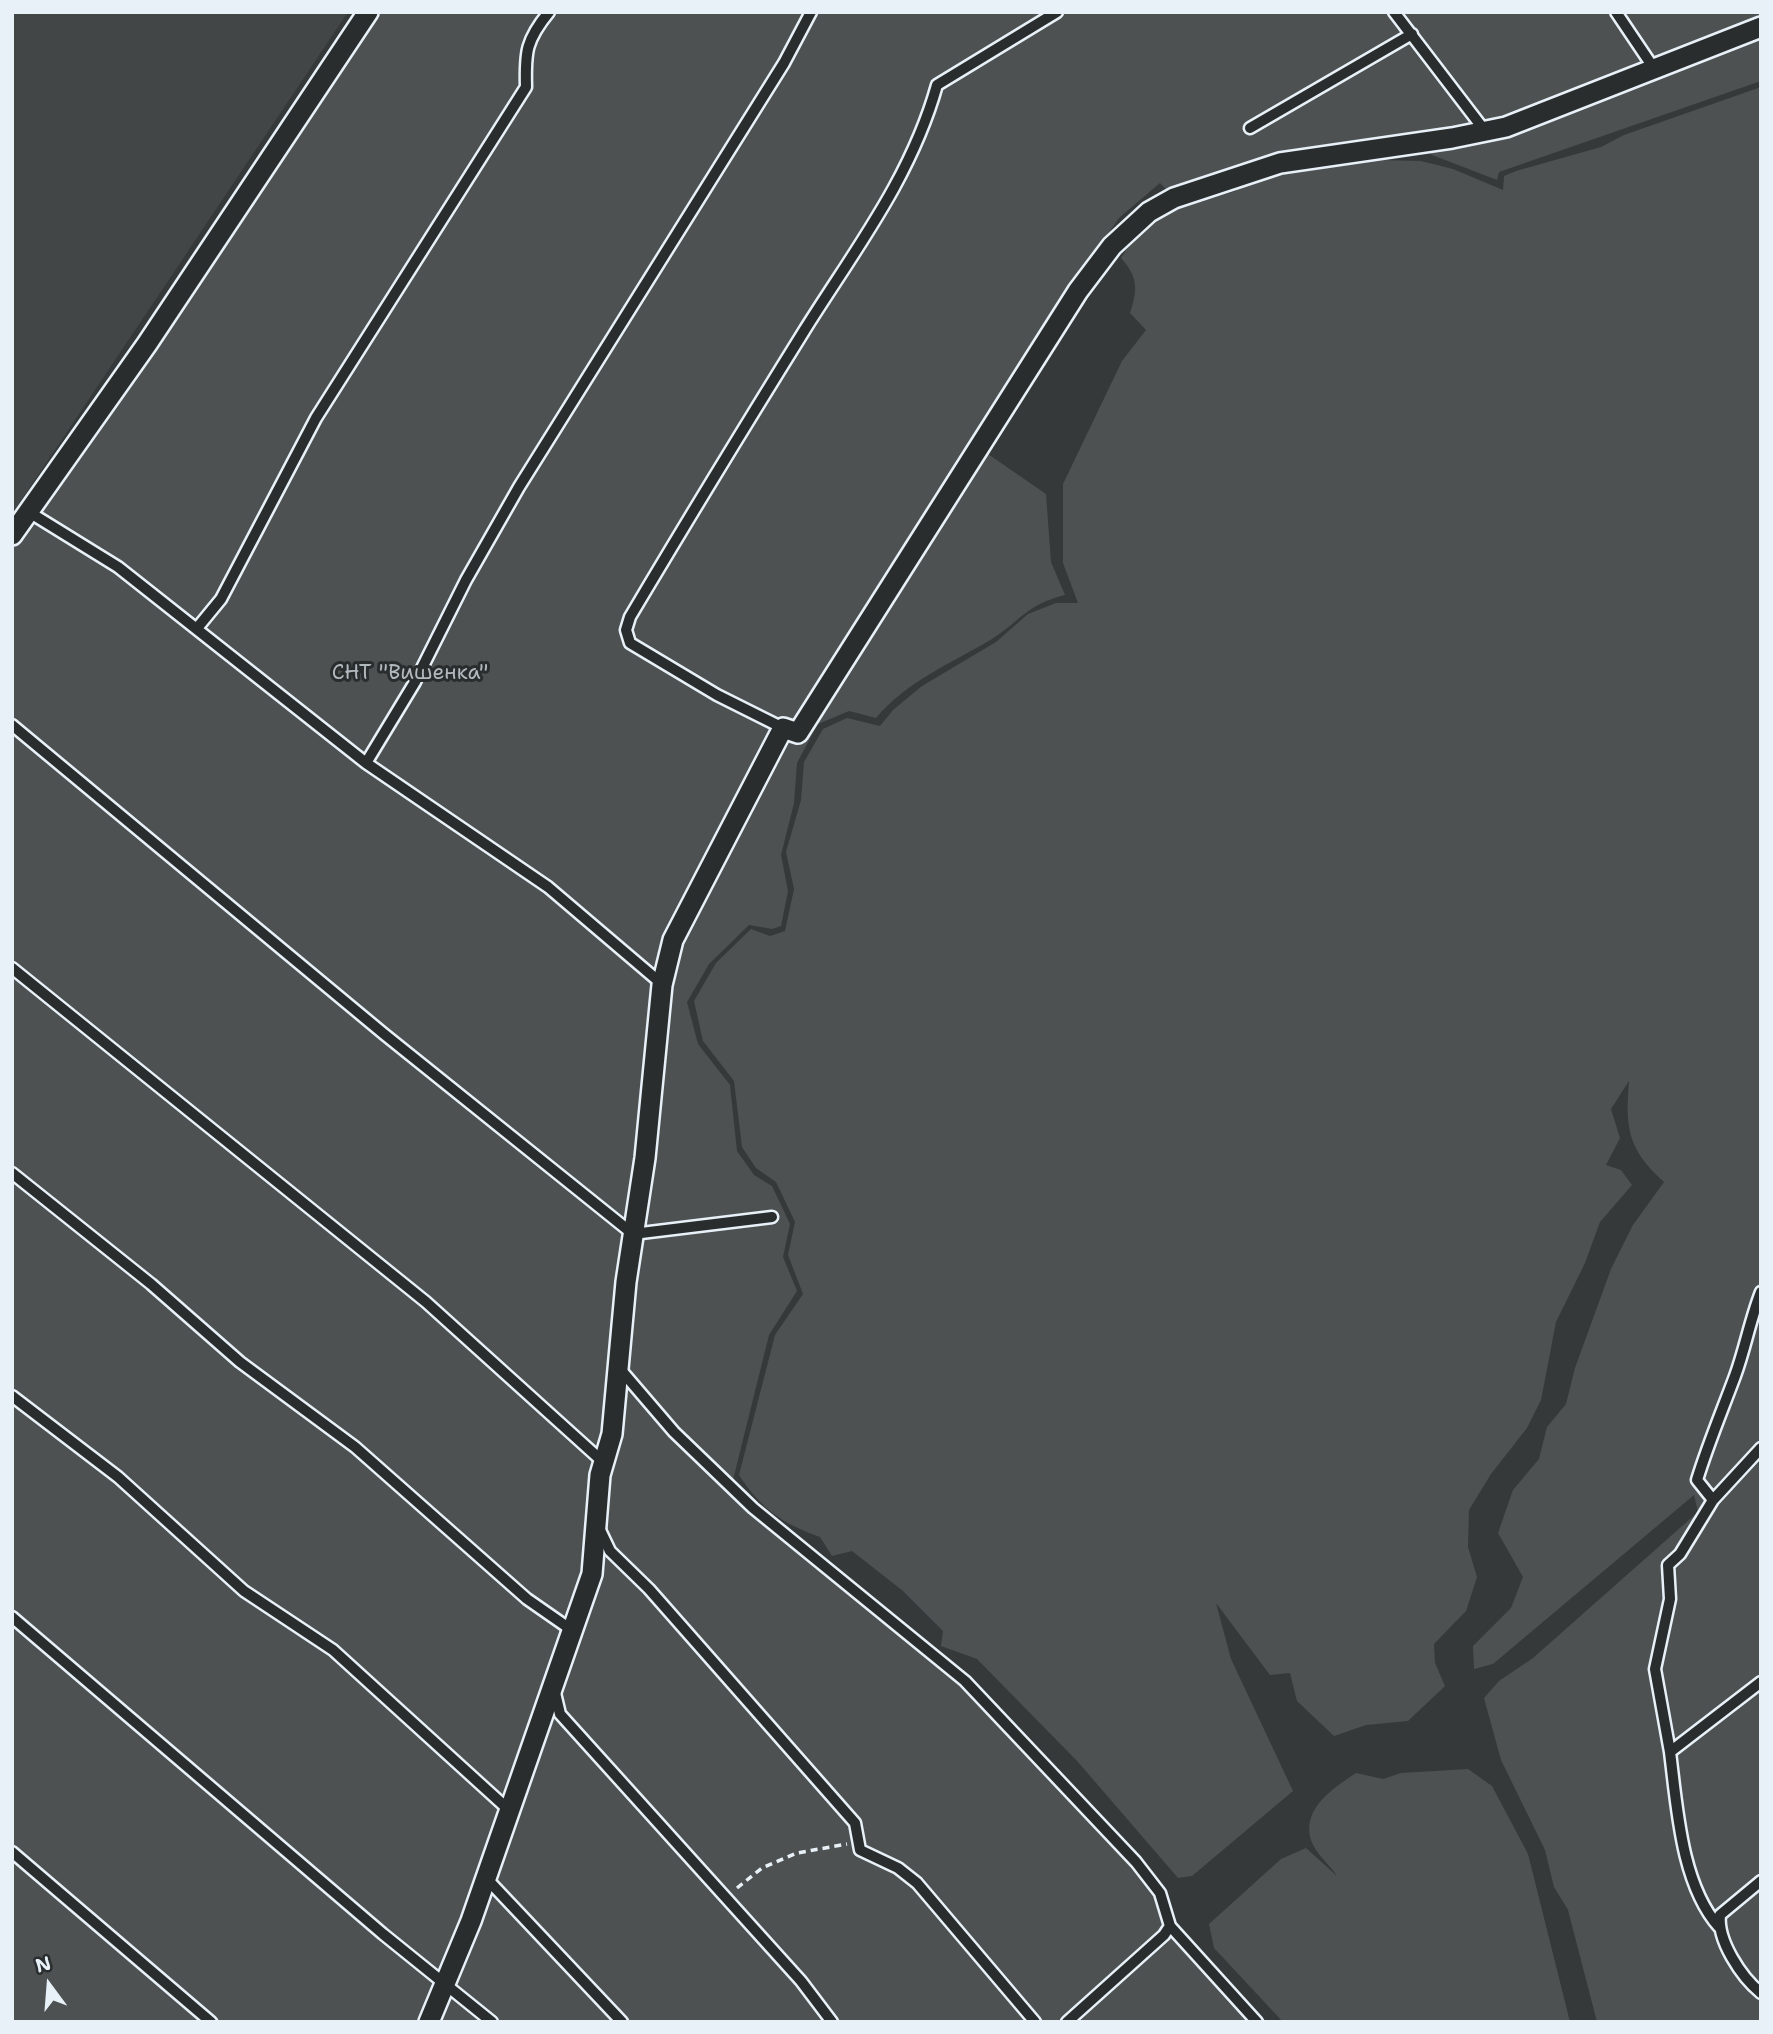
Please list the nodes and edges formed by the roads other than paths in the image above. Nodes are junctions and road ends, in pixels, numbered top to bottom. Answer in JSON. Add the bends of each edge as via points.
{"nodes":[{"id":1,"x":368,"y":12,"type":"edge"},
{"id":2,"x":549,"y":12,"type":"edge"},
{"id":3,"x":811,"y":12,"type":"edge"},
{"id":4,"x":1057,"y":12,"type":"edge"},
{"id":5,"x":1395,"y":12,"type":"edge"},
{"id":6,"x":1616,"y":12,"type":"edge"},
{"id":7,"x":1761,"y":27,"type":"edge"},
{"id":8,"x":1412,"y":34,"type":"junction"},
{"id":9,"x":1655,"y":70,"type":"junction"},
{"id":10,"x":1250,"y":128,"type":"dead end"},
{"id":11,"x":1485,"y":131,"type":"junction"},
{"id":12,"x":29,"y":512,"type":"junction"},
{"id":13,"x":12,"y":536,"type":"edge"},
{"id":14,"x":198,"y":627,"type":"junction"},
{"id":15,"x":12,"y":725,"type":"edge"},
{"id":16,"x":783,"y":728,"type":"junction"},
{"id":17,"x":366,"y":763,"type":"junction"},
{"id":18,"x":12,"y":968,"type":"edge"},
{"id":19,"x":663,"y":985,"type":"junction"},
{"id":20,"x":12,"y":1173,"type":"edge"},
{"id":21,"x":772,"y":1217,"type":"dead end"},
{"id":22,"x":633,"y":1234,"type":"junction"},
{"id":23,"x":1761,"y":1292,"type":"edge"},
{"id":24,"x":618,"y":1366,"type":"junction"},
{"id":25,"x":12,"y":1396,"type":"edge"},
{"id":26,"x":1761,"y":1448,"type":"edge"},
{"id":27,"x":602,"y":1461,"type":"junction"},
{"id":28,"x":1713,"y":1500,"type":"junction"},
{"id":29,"x":596,"y":1521,"type":"junction"},
{"id":30,"x":12,"y":1617,"type":"edge"},
{"id":31,"x":573,"y":1631,"type":"junction"},
{"id":32,"x":1761,"y":1682,"type":"edge"},
{"id":33,"x":554,"y":1689,"type":"junction"},
{"id":34,"x":1670,"y":1752,"type":"junction"},
{"id":35,"x":510,"y":1811,"type":"junction"},
{"id":36,"x":12,"y":1852,"type":"edge"},
{"id":37,"x":486,"y":1878,"type":"junction"},
{"id":38,"x":1761,"y":1881,"type":"edge"},
{"id":39,"x":1170,"y":1926,"type":"junction"},
{"id":40,"x":1719,"y":1927,"type":"junction"},
{"id":41,"x":444,"y":1980,"type":"junction"},
{"id":42,"x":1761,"y":1993,"type":"edge"},
{"id":43,"x":211,"y":2022,"type":"edge"},
{"id":44,"x":429,"y":2022,"type":"edge"},
{"id":45,"x":492,"y":2022,"type":"edge"},
{"id":46,"x":622,"y":2022,"type":"edge"},
{"id":47,"x":832,"y":2022,"type":"edge"},
{"id":48,"x":1035,"y":2022,"type":"edge"},
{"id":49,"x":1067,"y":2022,"type":"edge"},
{"id":50,"x":1257,"y":2022,"type":"edge"}],
"edges":[{"from":1,"to":12,"type":"street","via":[[155,333]]},
{"from":2,"to":14,"type":"lane","via":[[525,52],[526,87],[316,418],[221,599]]},
{"from":3,"to":17,"type":"lane","via":[[784,63],[519,487],[415,682]]},
{"from":4,"to":16,"type":"lane","via":[[937,85],[927,123],[882,212],[629,617],[630,643]]},
{"from":5,"to":8,"type":"lane"},
{"from":6,"to":9,"type":"lane"},
{"from":7,"to":9,"type":"street"},
{"from":8,"to":10,"type":"lane"},
{"from":8,"to":11,"type":"lane"},
{"from":9,"to":11,"type":"street"},
{"from":11,"to":16,"type":"street","via":[[1280,163],[1174,198],[1149,212],[1112,246],[1078,291],[798,733]]},
{"from":12,"to":13,"type":"street"},
{"from":12,"to":14,"type":"lane","via":[[118,567]]},
{"from":14,"to":17,"type":"lane"},
{"from":15,"to":22,"type":"lane"},
{"from":16,"to":19,"type":"street","via":[[673,940]]},
{"from":17,"to":19,"type":"lane","via":[[548,887]]},
{"from":18,"to":27,"type":"lane","via":[[426,1301]]},
{"from":19,"to":22,"type":"street"},
{"from":20,"to":31,"type":"lane","via":[[240,1362],[355,1447],[527,1599]]},
{"from":21,"to":22,"type":"lane"},
{"from":22,"to":24,"type":"street"},
{"from":23,"to":28,"type":"lane","via":[[1697,1480]]},
{"from":24,"to":27,"type":"street","via":[[612,1434]]},
{"from":24,"to":39,"type":"lane","via":[[674,1432],[753,1508],[964,1681],[1136,1862],[1160,1893]]},
{"from":25,"to":35,"type":"lane","via":[[118,1477],[244,1591],[333,1650]]},
{"from":26,"to":28,"type":"lane"},
{"from":27,"to":29,"type":"street"},
{"from":28,"to":34,"type":"lane","via":[[1680,1554],[1668,1564],[1670,1599],[1655,1669]]},
{"from":29,"to":31,"type":"street","via":[[592,1574]]},
{"from":29,"to":48,"type":"lane","via":[[610,1551],[649,1589],[855,1823],[860,1850],[918,1883]]},
{"from":30,"to":41,"type":"lane","via":[[383,1934]]},
{"from":31,"to":33,"type":"street"},
{"from":32,"to":34,"type":"lane"},
{"from":33,"to":35,"type":"street"},
{"from":33,"to":47,"type":"lane","via":[[560,1714],[801,1981]]},
{"from":34,"to":40,"type":"lane","via":[[1681,1836],[1704,1910]]},
{"from":35,"to":37,"type":"street"},
{"from":36,"to":43,"type":"lane"},
{"from":37,"to":41,"type":"street"},
{"from":37,"to":46,"type":"lane"},
{"from":38,"to":40,"type":"lane","via":[[1720,1915]]},
{"from":39,"to":49,"type":"lane"},
{"from":39,"to":50,"type":"lane"},
{"from":40,"to":42,"type":"lane","via":[[1732,1955]]},
{"from":41,"to":44,"type":"street"},
{"from":41,"to":45,"type":"lane"}]}
